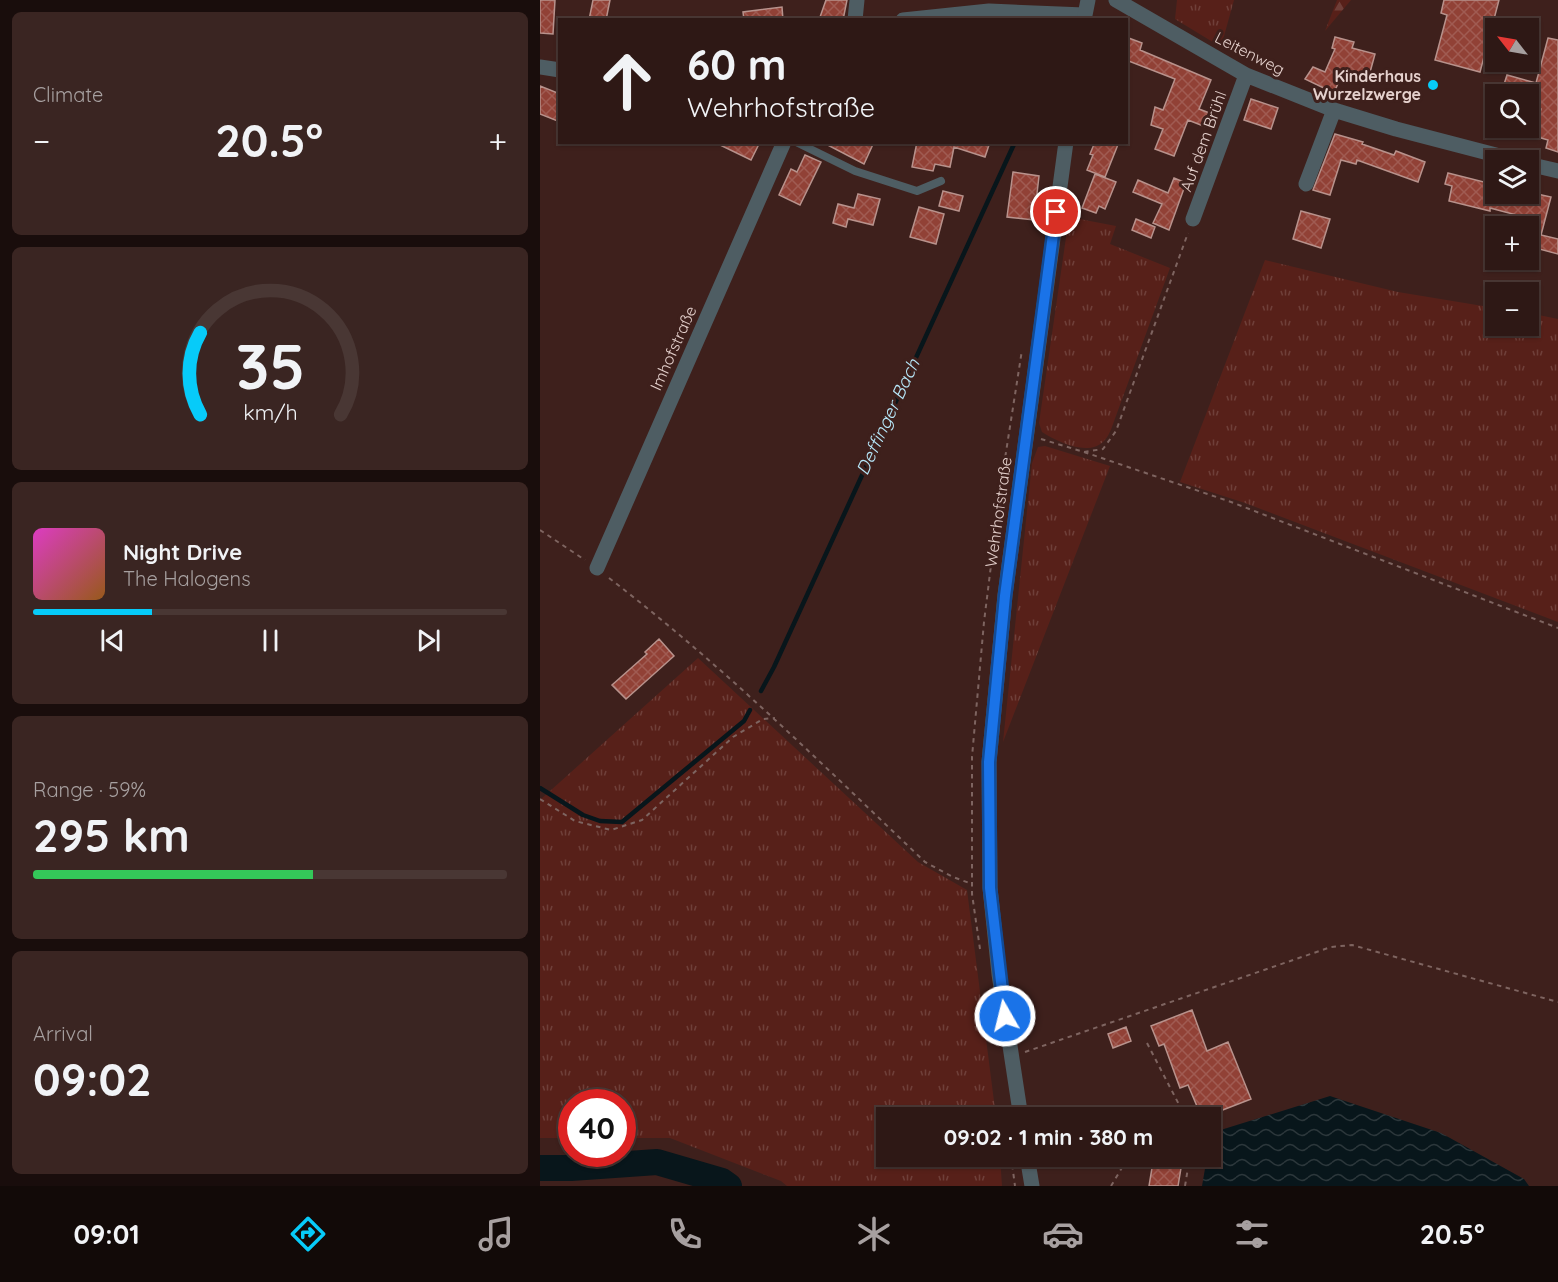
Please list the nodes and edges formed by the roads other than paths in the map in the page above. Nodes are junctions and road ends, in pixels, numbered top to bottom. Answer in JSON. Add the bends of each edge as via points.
{"nodes":[{"id":1,"x":857,"y":0,"type":"edge"},
{"id":2,"x":1116,"y":0,"type":"edge"},
{"id":3,"x":1085,"y":11,"type":"edge"},
{"id":4,"x":855,"y":18,"type":"edge"},
{"id":5,"x":922,"y":18,"type":"edge"},
{"id":6,"x":540,"y":67,"type":"edge"},
{"id":7,"x":558,"y":70,"type":"edge"},
{"id":8,"x":1246,"y":75,"type":"junction"},
{"id":9,"x":1334,"y":110,"type":"junction"},
{"id":10,"x":783,"y":144,"type":"edge"},
{"id":11,"x":800,"y":144,"type":"edge"},
{"id":12,"x":1066,"y":144,"type":"edge"},
{"id":13,"x":1485,"y":152,"type":"edge"},
{"id":14,"x":1539,"y":167,"type":"edge"},
{"id":15,"x":1558,"y":171,"type":"edge"},
{"id":16,"x":941,"y":181,"type":"dead end"},
{"id":17,"x":1306,"y":184,"type":"dead end"},
{"id":18,"x":1193,"y":219,"type":"road end"},
{"id":19,"x":597,"y":568,"type":"road end"},
{"id":20,"x":1019,"y":1107,"type":"edge"},
{"id":21,"x":1029,"y":1167,"type":"edge"},
{"id":22,"x":1032,"y":1186,"type":"edge"}],
"edges":[{"from":1,"to":4,"type":"street"},
{"from":2,"to":8,"type":"street","name":"Leitenweg"},
{"from":3,"to":5,"type":"street","via":[[989,11]]},
{"from":6,"to":7,"type":"street"},
{"from":8,"to":9,"type":"street","name":"Leitenweg"},
{"from":8,"to":18,"type":"street","name":"Auf dem Brühl"},
{"from":9,"to":13,"type":"street","name":"Leitenweg"},
{"from":9,"to":17,"type":"street"},
{"from":10,"to":19,"type":"street","name":"Imhofstraße"},
{"from":11,"to":16,"type":"lane","via":[[855,171],[917,191]]},
{"from":12,"to":20,"type":"street","name":"Wehrhofstraße","via":[[1005,596],[989,762],[990,888]]},
{"from":14,"to":15,"type":"street"},
{"from":21,"to":22,"type":"street"}]}
